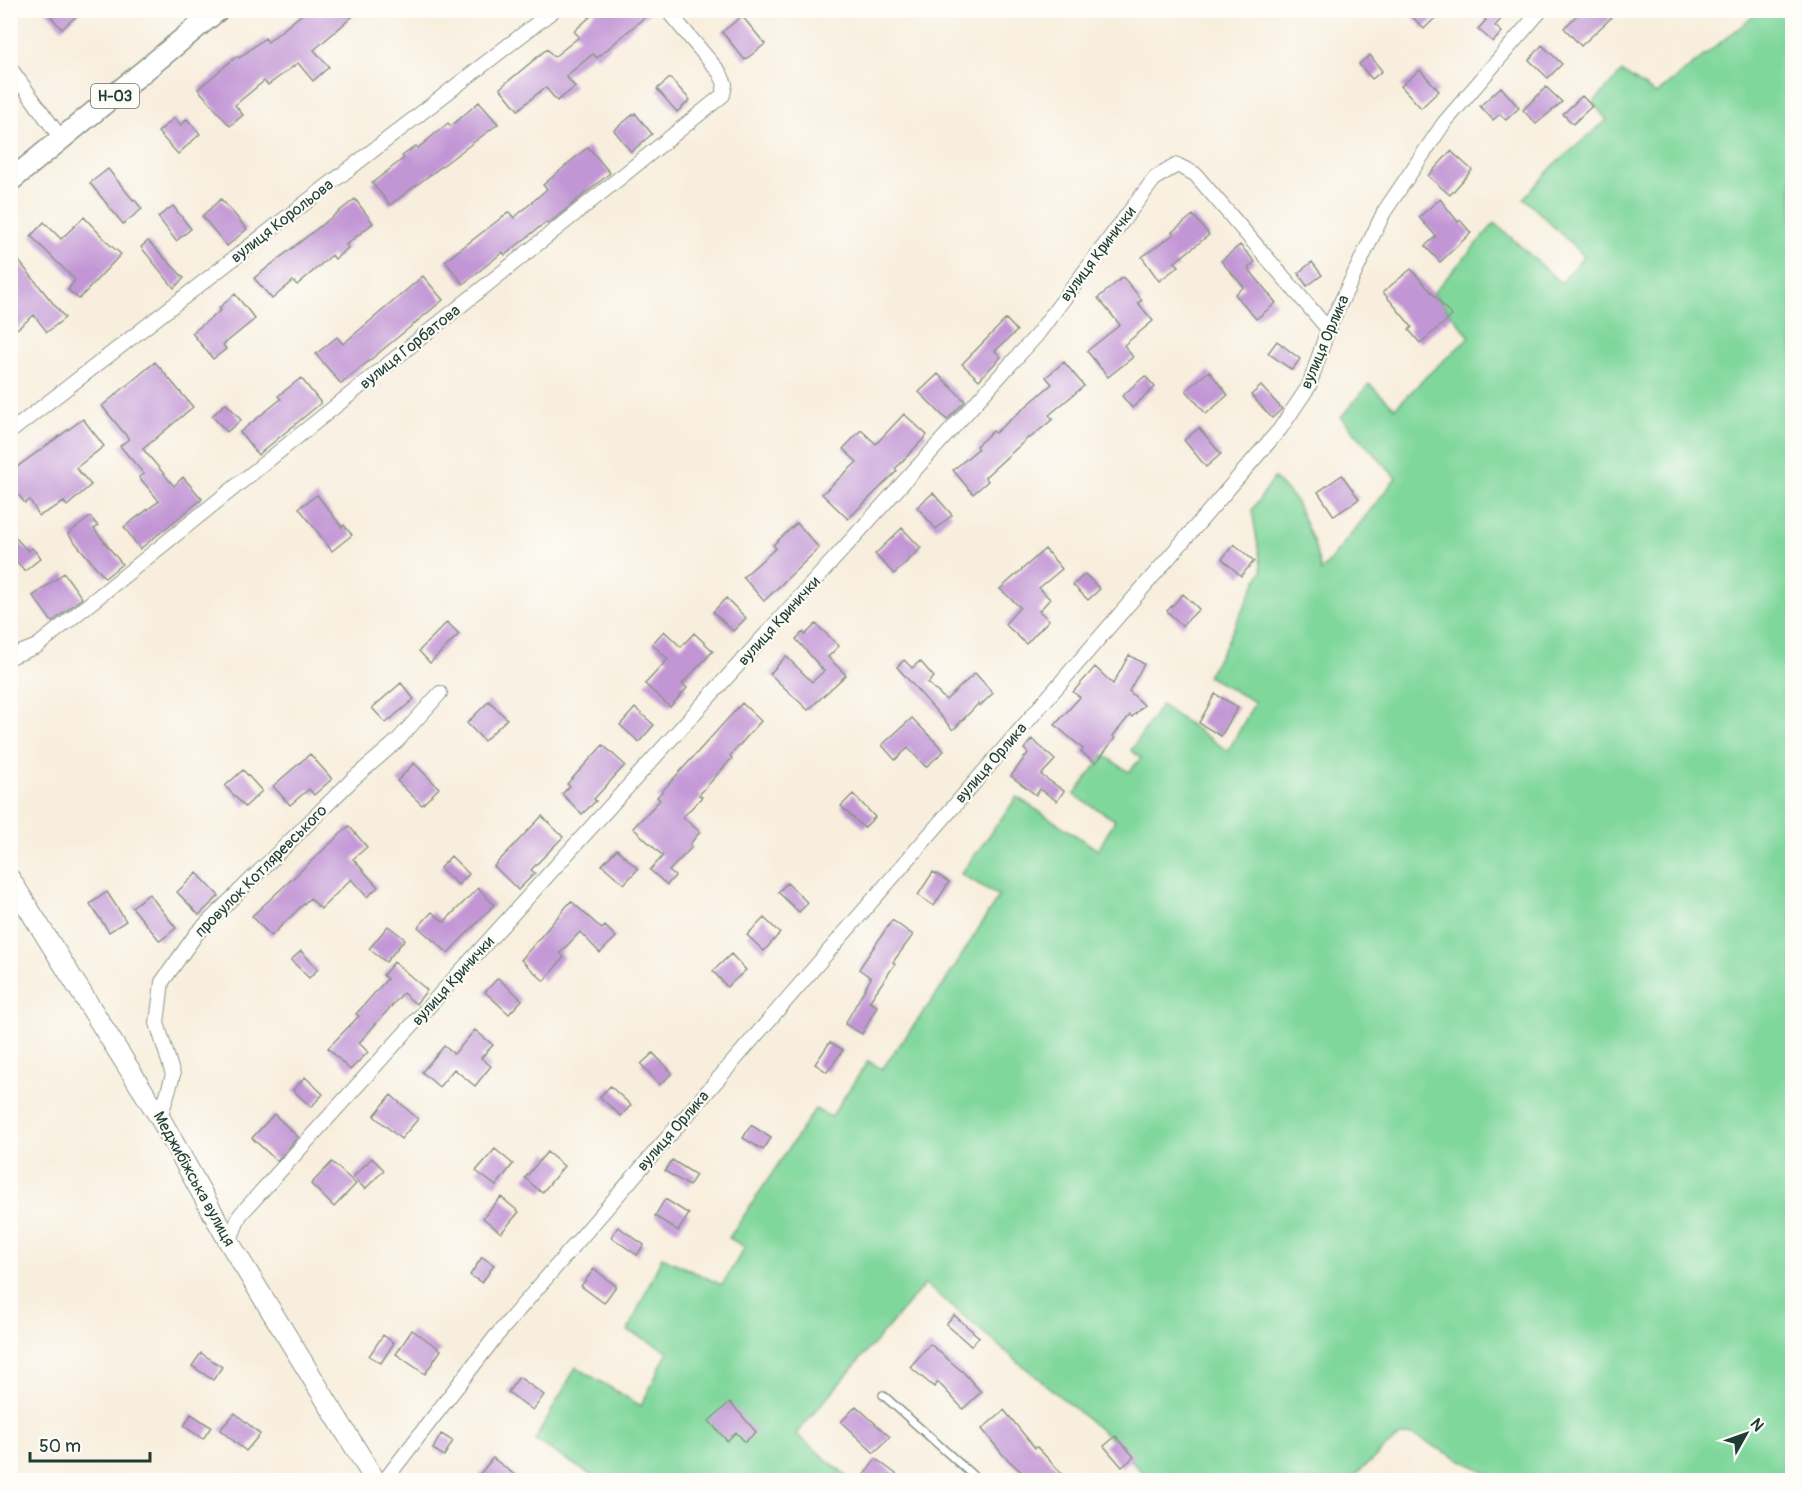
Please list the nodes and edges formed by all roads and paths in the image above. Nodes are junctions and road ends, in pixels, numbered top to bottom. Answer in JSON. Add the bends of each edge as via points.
{"nodes":[{"id":1,"x":218,"y":10,"type":"edge"},
{"id":2,"x":554,"y":10,"type":"edge"},
{"id":3,"x":667,"y":10,"type":"edge"},
{"id":4,"x":1541,"y":10,"type":"edge"},
{"id":5,"x":10,"y":68,"type":"edge"},
{"id":6,"x":62,"y":140,"type":"junction"},
{"id":7,"x":10,"y":182,"type":"edge"},
{"id":8,"x":1328,"y":329,"type":"junction"},
{"id":9,"x":10,"y":432,"type":"edge"},
{"id":10,"x":10,"y":657,"type":"edge"},
{"id":11,"x":440,"y":693,"type":"dead end"},
{"id":12,"x":10,"y":879,"type":"edge"},
{"id":13,"x":160,"y":1118,"type":"junction"},
{"id":14,"x":229,"y":1242,"type":"junction"},
{"id":15,"x":883,"y":1395,"type":"dead end"},
{"id":16,"x":375,"y":1480,"type":"edge"},
{"id":17,"x":385,"y":1480,"type":"edge"},
{"id":18,"x":978,"y":1480,"type":"edge"}],
"edges":[{"from":1,"to":6,"type":"main road","number":"Н-03"},
{"from":2,"to":9,"type":"street","name":"вулиця Корольова"},
{"from":3,"to":10,"type":"street","name":"вулиця Горбатова","via":[[720,73],[725,84],[723,95],[37,646]]},
{"from":4,"to":8,"type":"street","name":"вулиця Орлика","via":[[1444,123],[1384,212]]},
{"from":5,"to":6,"type":"street"},
{"from":6,"to":7,"type":"main road","number":"Н-03"},
{"from":8,"to":14,"type":"street","name":"вулиця Кринички","via":[[1195,174],[1177,165],[1155,178],[1036,336],[240,1215]]},
{"from":8,"to":17,"type":"street","name":"вулиця Орлика","via":[[1309,386],[1280,429],[496,1336]]},
{"from":11,"to":13,"type":"street","name":"провулок Котляревського","via":[[397,741],[353,779],[197,933],[162,982],[157,1023],[173,1075]]},
{"from":12,"to":13,"type":"main road","name":"Меджибіжська вулиця"},
{"from":13,"to":14,"type":"main road","name":"Меджибіжська вулиця"},
{"from":14,"to":16,"type":"main road","name":"Меджибіжська вулиця"},
{"from":15,"to":18,"type":"lane"}]}
